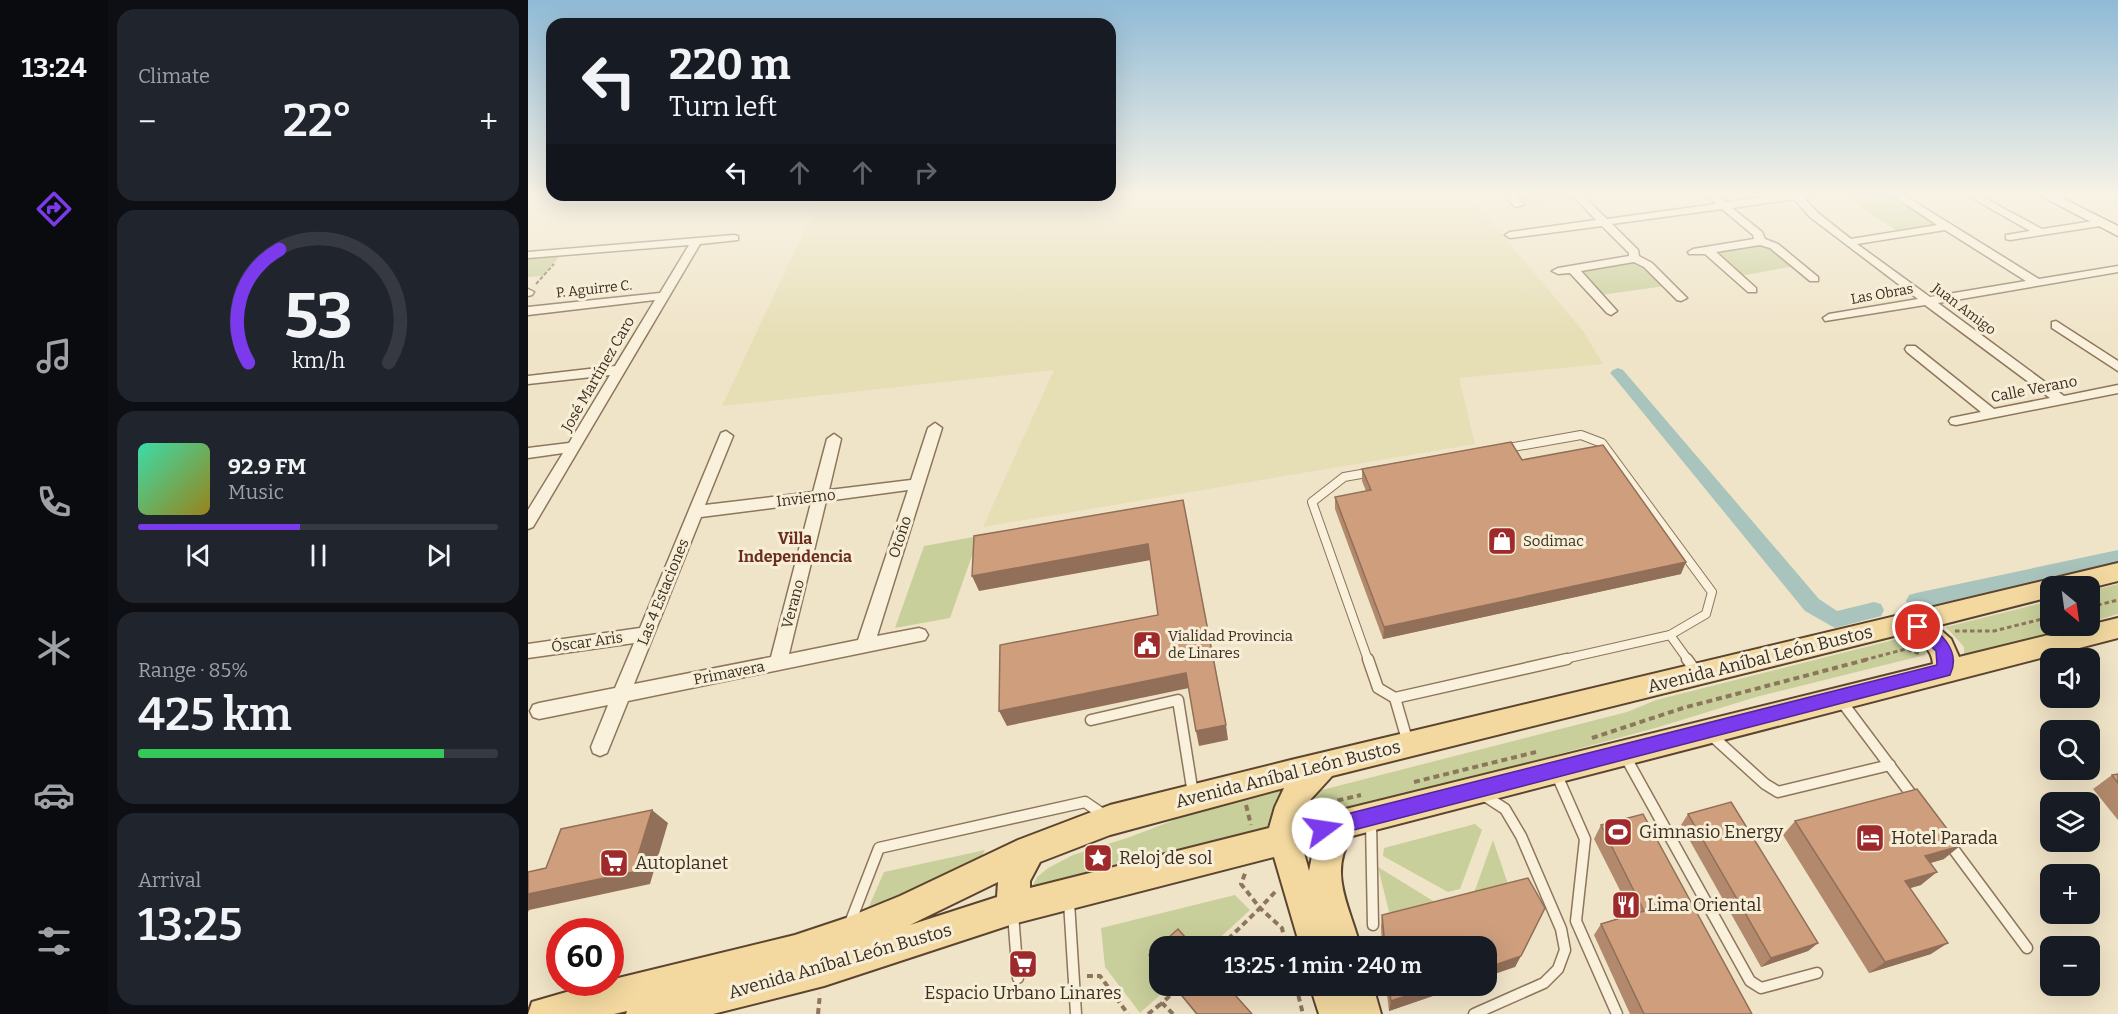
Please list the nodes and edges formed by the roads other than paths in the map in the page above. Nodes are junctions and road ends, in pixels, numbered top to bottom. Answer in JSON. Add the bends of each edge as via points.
{"nodes":[{"id":1,"x":702,"y":241,"type":"edge"},
{"id":2,"x":1624,"y":241,"type":"edge"},
{"id":3,"x":1760,"y":241,"type":"joint"},
{"id":4,"x":1853,"y":241,"type":"edge"},
{"id":5,"x":1972,"y":241,"type":"edge"},
{"id":6,"x":696,"y":242,"type":"junction"},
{"id":7,"x":1849,"y":242,"type":"joint"},
{"id":8,"x":1707,"y":250,"type":"junction"},
{"id":9,"x":1693,"y":252,"type":"dead end"},
{"id":10,"x":528,"y":255,"type":"edge"},
{"id":11,"x":1634,"y":258,"type":"junction"},
{"id":12,"x":1573,"y":269,"type":"junction"},
{"id":13,"x":2118,"y":269,"type":"edge"},
{"id":14,"x":1558,"y":271,"type":"dead end"},
{"id":15,"x":1814,"y":279,"type":"dead end"},
{"id":16,"x":2037,"y":283,"type":"junction"},
{"id":17,"x":1752,"y":290,"type":"dead end"},
{"id":18,"x":663,"y":296,"type":"junction"},
{"id":19,"x":1681,"y":298,"type":"dead end"},
{"id":20,"x":1929,"y":301,"type":"junction"},
{"id":21,"x":528,"y":311,"type":"edge"},
{"id":22,"x":1611,"y":311,"type":"dead end"},
{"id":23,"x":1829,"y":318,"type":"dead end"},
{"id":24,"x":2056,"y":325,"type":"dead end"},
{"id":25,"x":1911,"y":349,"type":"dead end"},
{"id":26,"x":2118,"y":367,"type":"edge"},
{"id":27,"x":618,"y":370,"type":"junction"},
{"id":28,"x":528,"y":380,"type":"edge"},
{"id":29,"x":2118,"y":389,"type":"edge"},
{"id":30,"x":2061,"y":400,"type":"junction"},
{"id":31,"x":1992,"y":414,"type":"junction"},
{"id":32,"x":1956,"y":421,"type":"dead end"},
{"id":33,"x":935,"y":428,"type":"dead end"},
{"id":34,"x":726,"y":436,"type":"dead end"},
{"id":35,"x":834,"y":439,"type":"dead end"},
{"id":36,"x":574,"y":447,"type":"junction"},
{"id":37,"x":528,"y":453,"type":"edge"},
{"id":38,"x":917,"y":484,"type":"junction"},
{"id":39,"x":821,"y":496,"type":"junction"},
{"id":40,"x":695,"y":512,"type":"junction"},
{"id":41,"x":528,"y":523,"type":"edge"},
{"id":42,"x":2118,"y":572,"type":"edge"},
{"id":43,"x":2100,"y":576,"type":"edge"},
{"id":44,"x":2040,"y":590,"type":"edge"},
{"id":45,"x":1908,"y":623,"type":"junction"},
{"id":46,"x":2118,"y":628,"type":"edge"},
{"id":47,"x":646,"y":634,"type":"junction"},
{"id":48,"x":919,"y":635,"type":"dead end"},
{"id":49,"x":1670,"y":635,"type":"junction"},
{"id":50,"x":865,"y":646,"type":"junction"},
{"id":51,"x":528,"y":651,"type":"edge"},
{"id":52,"x":1947,"y":651,"type":"junction"},
{"id":53,"x":778,"y":664,"type":"junction"},
{"id":54,"x":1698,"y":675,"type":"junction"},
{"id":55,"x":621,"y":695,"type":"junction"},
{"id":56,"x":1395,"y":698,"type":"junction"},
{"id":57,"x":1838,"y":698,"type":"junction"},
{"id":58,"x":539,"y":711,"type":"dead end"},
{"id":59,"x":1090,"y":720,"type":"dead end"},
{"id":60,"x":1707,"y":731,"type":"junction"},
{"id":61,"x":1409,"y":744,"type":"junction"},
{"id":62,"x":600,"y":747,"type":"dead end"},
{"id":63,"x":1623,"y":752,"type":"junction"},
{"id":64,"x":1549,"y":760,"type":"junction"},
{"id":65,"x":1324,"y":765,"type":"junction"},
{"id":66,"x":1890,"y":765,"type":"junction"},
{"id":67,"x":1473,"y":791,"type":"junction"},
{"id":68,"x":1193,"y":797,"type":"junction"},
{"id":69,"x":1924,"y":811,"type":"edge"},
{"id":70,"x":1360,"y":812,"type":"junction"},
{"id":71,"x":1110,"y":820,"type":"junction"},
{"id":72,"x":1287,"y":824,"type":"junction"},
{"id":73,"x":1945,"y":838,"type":"edge"},
{"id":74,"x":1029,"y":851,"type":"junction"},
{"id":75,"x":1068,"y":894,"type":"junction"},
{"id":76,"x":1013,"y":908,"type":"junction"},
{"id":77,"x":1373,"y":925,"type":"dead end"},
{"id":78,"x":846,"y":935,"type":"junction"},
{"id":79,"x":1313,"y":936,"type":"edge"},
{"id":80,"x":1341,"y":936,"type":"edge"},
{"id":81,"x":2027,"y":948,"type":"dead end"},
{"id":82,"x":1817,"y":973,"type":"dead end"},
{"id":83,"x":1018,"y":978,"type":"dead end"},
{"id":84,"x":1331,"y":996,"type":"edge"},
{"id":85,"x":1359,"y":996,"type":"edge"},
{"id":86,"x":544,"y":1014,"type":"edge"},
{"id":87,"x":643,"y":1014,"type":"edge"},
{"id":88,"x":1076,"y":1014,"type":"edge"},
{"id":89,"x":1336,"y":1014,"type":"edge"},
{"id":90,"x":1364,"y":1014,"type":"edge"},
{"id":91,"x":1474,"y":1014,"type":"edge"},
{"id":92,"x":1617,"y":1014,"type":"edge"}],
"edges":[{"from":1,"to":6,"type":"street"},
{"from":2,"to":11,"type":"street","via":[[1634,252]]},
{"from":3,"to":8,"type":"street"},
{"from":3,"to":15,"type":"street","via":[[1774,246]]},
{"from":4,"to":7,"type":"street"},
{"from":5,"to":16,"type":"street"},
{"from":6,"to":10,"type":"street"},
{"from":6,"to":18,"type":"street","name":"José Martínez Caro"},
{"from":7,"to":20,"type":"street","name":"Juan Amigo"},
{"from":8,"to":9,"type":"street"},
{"from":8,"to":17,"type":"street"},
{"from":11,"to":12,"type":"street"},
{"from":11,"to":19,"type":"street","via":[[1648,265]]},
{"from":12,"to":14,"type":"street"},
{"from":12,"to":22,"type":"street"},
{"from":13,"to":16,"type":"street","name":"Las Obras"},
{"from":16,"to":20,"type":"street","name":"Las Obras"},
{"from":18,"to":21,"type":"street","name":"P. Aguirre C."},
{"from":18,"to":27,"type":"street","name":"José Martínez Caro"},
{"from":20,"to":23,"type":"street","name":"Las Obras"},
{"from":20,"to":30,"type":"street","name":"Juan Amigo"},
{"from":24,"to":26,"type":"street"},
{"from":25,"to":31,"type":"street"},
{"from":27,"to":28,"type":"street"},
{"from":27,"to":36,"type":"street","name":"José Martínez Caro"},
{"from":29,"to":30,"type":"street","name":"Calle Verano"},
{"from":30,"to":31,"type":"street","name":"Calle Verano"},
{"from":31,"to":32,"type":"street","name":"Calle Verano"},
{"from":33,"to":38,"type":"street","name":"Otoño"},
{"from":34,"to":40,"type":"street","name":"Las 4 Estaciones"},
{"from":35,"to":39,"type":"street","name":"Verano"},
{"from":36,"to":37,"type":"street"},
{"from":36,"to":41,"type":"street","name":"José Martínez Caro"},
{"from":38,"to":39,"type":"street","name":"Invierno"},
{"from":38,"to":50,"type":"street","name":"Otoño"},
{"from":39,"to":40,"type":"street","name":"Invierno"},
{"from":39,"to":53,"type":"street","name":"Verano"},
{"from":40,"to":47,"type":"street","name":"Las 4 Estaciones"},
{"from":42,"to":43,"type":"main road"},
{"from":44,"to":45,"type":"main road","name":"Avenida Aníbal León Bustos"},
{"from":45,"to":52,"type":"main road","via":[[1927,632]]},
{"from":45,"to":54,"type":"main road","name":"Avenida Aníbal León Bustos"},
{"from":46,"to":52,"type":"main road","name":"Avenida Aníbal León Bustos"},
{"from":47,"to":51,"type":"street","name":"Óscar Aris"},
{"from":47,"to":55,"type":"street","name":"Las 4 Estaciones"},
{"from":48,"to":50,"type":"street","name":"Primavera"},
{"from":49,"to":54,"type":"lane"},
{"from":49,"to":56,"type":"lane"},
{"from":49,"to":56,"type":"lane","via":[[1706,614],[1712,592],[1602,443],[1581,435],[1344,477],[1312,502],[1378,688]]},
{"from":50,"to":53,"type":"street","name":"Primavera"},
{"from":52,"to":57,"type":"main road","name":"Avenida Aníbal León Bustos"},
{"from":53,"to":55,"type":"street","name":"Primavera"},
{"from":54,"to":61,"type":"main road","name":"Avenida Aníbal León Bustos"},
{"from":55,"to":58,"type":"street","name":"Primavera"},
{"from":55,"to":62,"type":"street","name":"Las 4 Estaciones"},
{"from":56,"to":61,"type":"lane"},
{"from":57,"to":60,"type":"main road","name":"Avenida Aníbal León Bustos"},
{"from":57,"to":66,"type":"lane"},
{"from":59,"to":68,"type":"lane","via":[[1178,700]]},
{"from":60,"to":63,"type":"main road","name":"Avenida Aníbal León Bustos"},
{"from":60,"to":66,"type":"lane","via":[[1778,792]]},
{"from":61,"to":65,"type":"main road","name":"Avenida Aníbal León Bustos"},
{"from":63,"to":64,"type":"main road","name":"Avenida Aníbal León Bustos"},
{"from":63,"to":82,"type":"lane","via":[[1750,981],[1761,988]]},
{"from":64,"to":67,"type":"main road","name":"Avenida Aníbal León Bustos"},
{"from":64,"to":92,"type":"lane","via":[[1585,839],[1576,921]]},
{"from":65,"to":68,"type":"main road","name":"Avenida Aníbal León Bustos"},
{"from":65,"to":72,"type":"main road","via":[[1300,789]]},
{"from":66,"to":69,"type":"lane"},
{"from":67,"to":70,"type":"main road","name":"Avenida Aníbal León Bustos"},
{"from":67,"to":91,"type":"lane","via":[[1497,802],[1512,820],[1561,929],[1565,950],[1558,969],[1544,983]]},
{"from":68,"to":71,"type":"main road","name":"Avenida Aníbal León Bustos"},
{"from":70,"to":72,"type":"main road","name":"Avenida Aníbal León Bustos"},
{"from":70,"to":77,"type":"lane"},
{"from":70,"to":80,"type":"main road","via":[[1333,835],[1324,861],[1324,875]]},
{"from":71,"to":74,"type":"main road","name":"Avenida Aníbal León Bustos"},
{"from":71,"to":78,"type":"lane","via":[[1085,801],[879,848]]},
{"from":72,"to":75,"type":"main road","name":"Avenida Aníbal León Bustos"},
{"from":72,"to":79,"type":"main road","via":[[1294,873]]},
{"from":73,"to":81,"type":"lane"},
{"from":74,"to":76,"type":"main road","via":[[1014,879]]},
{"from":74,"to":78,"type":"main road","name":"Avenida Aníbal León Bustos"},
{"from":75,"to":76,"type":"main road","name":"Avenida Aníbal León Bustos"},
{"from":75,"to":88,"type":"lane"},
{"from":76,"to":83,"type":"lane"},
{"from":76,"to":87,"type":"main road","name":"Avenida Aníbal León Bustos","via":[[824,969]]},
{"from":78,"to":86,"type":"main road","name":"Avenida Aníbal León Bustos","via":[[795,952]]},
{"from":84,"to":89,"type":"main road"},
{"from":85,"to":90,"type":"main road"}]}
